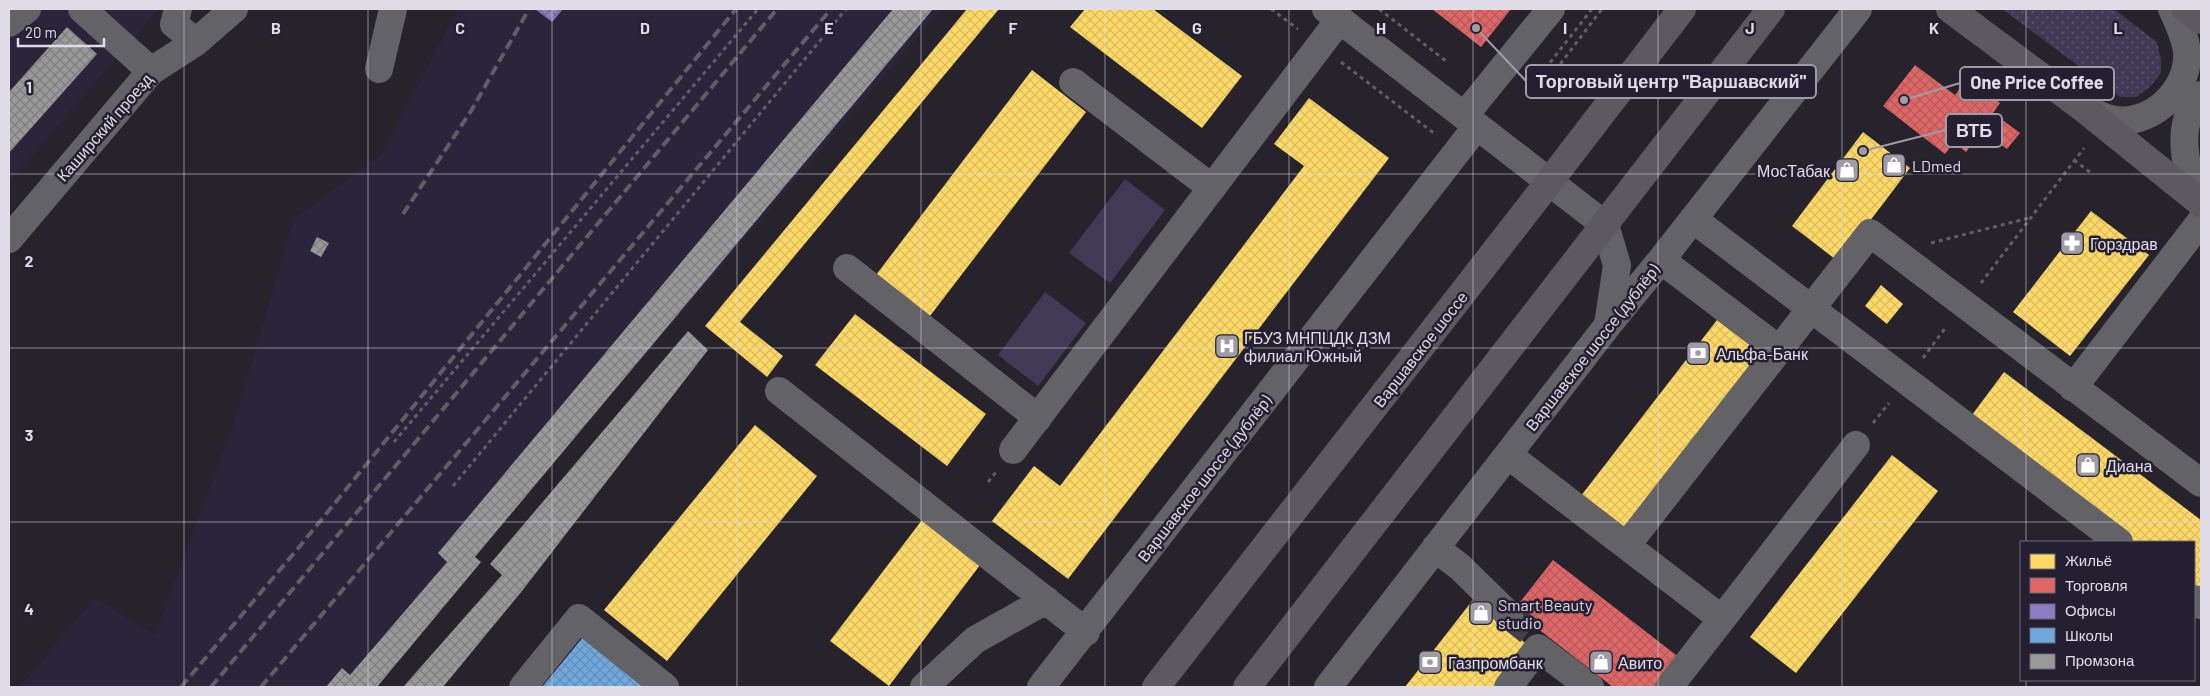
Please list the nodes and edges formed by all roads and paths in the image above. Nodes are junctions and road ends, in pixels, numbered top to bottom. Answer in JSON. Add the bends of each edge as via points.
{"nodes":[{"id":1,"x":27,"y":9,"type":"edge"},
{"id":2,"x":82,"y":9,"type":"edge"},
{"id":3,"x":178,"y":9,"type":"edge"},
{"id":4,"x":234,"y":9,"type":"edge"},
{"id":5,"x":393,"y":9,"type":"edge"},
{"id":6,"x":758,"y":9,"type":"edge"},
{"id":7,"x":846,"y":9,"type":"edge"},
{"id":8,"x":1271,"y":9,"type":"edge"},
{"id":9,"x":1379,"y":9,"type":"edge"},
{"id":10,"x":1551,"y":9,"type":"edge"},
{"id":11,"x":1592,"y":9,"type":"edge"},
{"id":12,"x":1602,"y":9,"type":"edge"},
{"id":13,"x":1682,"y":9,"type":"edge"},
{"id":14,"x":1771,"y":9,"type":"edge"},
{"id":15,"x":1858,"y":9,"type":"edge"},
{"id":16,"x":1950,"y":9,"type":"edge"},
{"id":17,"x":2172,"y":9,"type":"edge"},
{"id":18,"x":2186,"y":9,"type":"edge"},
{"id":19,"x":1333,"y":14,"type":"edge"},
{"id":20,"x":2201,"y":20,"type":"edge"},
{"id":21,"x":9,"y":23,"type":"edge"},
{"id":22,"x":196,"y":42,"type":"junction"},
{"id":23,"x":1320,"y":46,"type":"junction"},
{"id":24,"x":1446,"y":60,"type":"dead end"},
{"id":25,"x":379,"y":68,"type":"dead end"},
{"id":26,"x":151,"y":71,"type":"junction"},
{"id":27,"x":1073,"y":82,"type":"dead end"},
{"id":28,"x":2201,"y":96,"type":"edge"},
{"id":29,"x":2084,"y":108,"type":"junction"},
{"id":30,"x":1470,"y":121,"type":"junction"},
{"id":31,"x":1457,"y":151,"type":"junction"},
{"id":32,"x":2074,"y":160,"type":"dead end"},
{"id":33,"x":2091,"y":173,"type":"dead end"},
{"id":34,"x":1549,"y":182,"type":"junction"},
{"id":35,"x":1212,"y":188,"type":"junction"},
{"id":36,"x":2199,"y":207,"type":"edge"},
{"id":37,"x":2030,"y":217,"type":"dead end"},
{"id":38,"x":1693,"y":219,"type":"junction"},
{"id":39,"x":1605,"y":225,"type":"junction"},
{"id":40,"x":9,"y":239,"type":"edge"},
{"id":41,"x":1894,"y":252,"type":"junction"},
{"id":42,"x":1661,"y":260,"type":"junction"},
{"id":43,"x":847,"y":268,"type":"dead end"},
{"id":44,"x":1812,"y":309,"type":"junction"},
{"id":45,"x":1608,"y":325,"type":"junction"},
{"id":46,"x":1780,"y":350,"type":"junction"},
{"id":47,"x":2073,"y":388,"type":"junction"},
{"id":48,"x":779,"y":391,"type":"dead end"},
{"id":49,"x":1038,"y":418,"type":"junction"},
{"id":50,"x":394,"y":442,"type":"dead end"},
{"id":51,"x":1856,"y":446,"type":"dead end"},
{"id":52,"x":1013,"y":450,"type":"dead end"},
{"id":53,"x":1508,"y":455,"type":"junction"},
{"id":54,"x":2201,"y":483,"type":"edge"},
{"id":55,"x":453,"y":486,"type":"dead end"},
{"id":56,"x":2117,"y":541,"type":"edge"},
{"id":57,"x":1627,"y":545,"type":"junction"},
{"id":58,"x":1435,"y":548,"type":"junction"},
{"id":59,"x":1046,"y":600,"type":"junction"},
{"id":60,"x":1722,"y":619,"type":"junction"},
{"id":61,"x":1525,"y":631,"type":"junction"},
{"id":62,"x":1086,"y":632,"type":"junction"},
{"id":63,"x":523,"y":687,"type":"edge"},
{"id":64,"x":665,"y":687,"type":"edge"},
{"id":65,"x":924,"y":687,"type":"edge"},
{"id":66,"x":1041,"y":687,"type":"edge"},
{"id":67,"x":1156,"y":687,"type":"edge"},
{"id":68,"x":1247,"y":687,"type":"edge"},
{"id":69,"x":1328,"y":687,"type":"edge"},
{"id":70,"x":1508,"y":687,"type":"edge"},
{"id":71,"x":1590,"y":687,"type":"edge"},
{"id":72,"x":1669,"y":687,"type":"edge"}],
"edges":[{"from":1,"to":21,"type":"street"},
{"from":2,"to":26,"type":"street"},
{"from":3,"to":22,"type":"street","via":[[174,24]]},
{"from":4,"to":22,"type":"street","name":"Каширский проезд"},
{"from":5,"to":25,"type":"street"},
{"from":6,"to":50,"type":"path"},
{"from":7,"to":55,"type":"path"},
{"from":8,"to":23,"type":"path"},
{"from":9,"to":24,"type":"path"},
{"from":10,"to":30,"type":"street","name":"Варшавское шоссе (дублёр)"},
{"from":11,"to":12,"type":"path","via":[[1541,74],[1548,80]]},
{"from":13,"to":34,"type":"main road","name":"Варшавское шоссе"},
{"from":14,"to":39,"type":"main road"},
{"from":15,"to":38,"type":"street","name":"Варшавское шоссе (дублёр)"},
{"from":16,"to":29,"type":"main road"},
{"from":17,"to":29,"type":"street","via":[[2187,53],[2182,81],[2165,105],[2139,118],[2110,120]]},
{"from":18,"to":20,"type":"main road"},
{"from":19,"to":23,"type":"street"},
{"from":19,"to":30,"type":"street"},
{"from":22,"to":26,"type":"street","name":"Каширский проезд"},
{"from":23,"to":31,"type":"path"},
{"from":23,"to":35,"type":"street"},
{"from":26,"to":40,"type":"street","name":"Каширский проезд"},
{"from":27,"to":35,"type":"street"},
{"from":28,"to":36,"type":"street","via":[[2190,113],[2185,136],[2186,164]]},
{"from":29,"to":36,"type":"main road"},
{"from":30,"to":31,"type":"street","name":"Варшавское шоссе (дублёр)"},
{"from":30,"to":34,"type":"street"},
{"from":31,"to":62,"type":"street","name":"Варшавское шоссе (дублёр)"},
{"from":32,"to":33,"type":"path"},
{"from":34,"to":39,"type":"street"},
{"from":34,"to":67,"type":"main road","name":"Варшавское шоссе"},
{"from":35,"to":49,"type":"street"},
{"from":36,"to":47,"type":"street"},
{"from":37,"to":41,"type":"path"},
{"from":38,"to":42,"type":"street","name":"Варшавское шоссе (дублёр)"},
{"from":38,"to":44,"type":"street"},
{"from":39,"to":45,"type":"street","via":[[1617,265]]},
{"from":39,"to":68,"type":"main road"},
{"from":41,"to":44,"type":"street","via":[[1870,234]]},
{"from":41,"to":47,"type":"street"},
{"from":42,"to":45,"type":"street","name":"Варшавское шоссе (дублёр)"},
{"from":42,"to":46,"type":"street"},
{"from":43,"to":49,"type":"street"},
{"from":44,"to":46,"type":"street"},
{"from":44,"to":56,"type":"street"},
{"from":45,"to":53,"type":"street","name":"Варшавское шоссе (дублёр)"},
{"from":46,"to":57,"type":"street"},
{"from":47,"to":54,"type":"street"},
{"from":48,"to":59,"type":"street"},
{"from":49,"to":52,"type":"street"},
{"from":51,"to":60,"type":"street"},
{"from":53,"to":57,"type":"street"},
{"from":53,"to":58,"type":"street","name":"Варшавское шоссе (дублёр)"},
{"from":57,"to":60,"type":"street"},
{"from":58,"to":61,"type":"street","via":[[1460,567]]},
{"from":58,"to":69,"type":"street","name":"Варшавское шоссе (дублёр)"},
{"from":59,"to":62,"type":"street"},
{"from":59,"to":65,"type":"street","via":[[975,640]]},
{"from":60,"to":72,"type":"street"},
{"from":61,"to":70,"type":"street"},
{"from":61,"to":71,"type":"street"},
{"from":62,"to":66,"type":"street","name":"Варшавское шоссе (дублёр)"},
{"from":63,"to":64,"type":"street","via":[[579,618]]}]}
